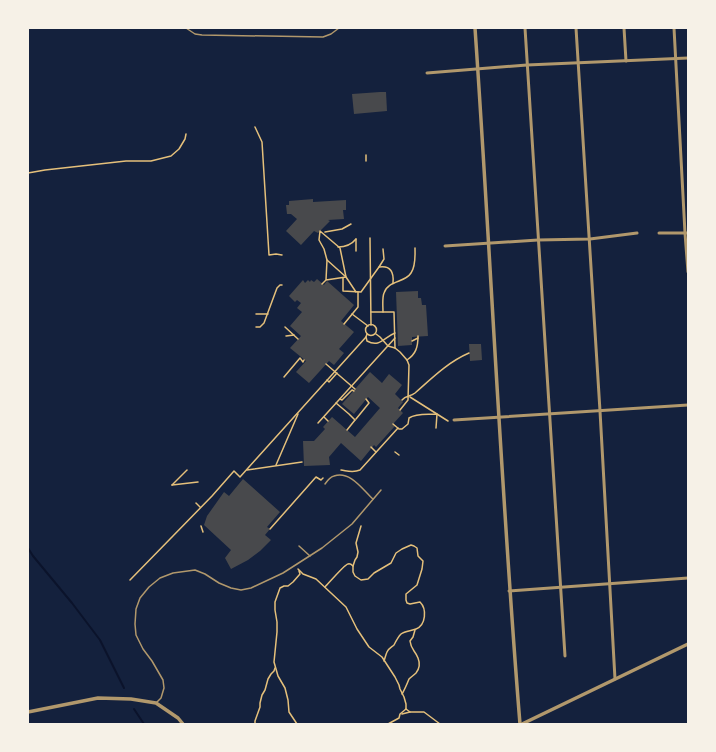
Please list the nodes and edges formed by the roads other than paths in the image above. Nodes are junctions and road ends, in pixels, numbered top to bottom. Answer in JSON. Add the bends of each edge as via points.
{"nodes":[{"id":1,"x":186,"y":28,"type":"edge"},
{"id":2,"x":339,"y":28,"type":"edge"},
{"id":3,"x":475,"y":28,"type":"edge"},
{"id":4,"x":525,"y":28,"type":"edge"},
{"id":5,"x":576,"y":28,"type":"edge"},
{"id":6,"x":624,"y":28,"type":"edge"},
{"id":7,"x":674,"y":28,"type":"edge"},
{"id":8,"x":676,"y":58,"type":"junction"},
{"id":9,"x":688,"y":58,"type":"edge"},
{"id":10,"x":626,"y":61,"type":"junction"},
{"id":11,"x":578,"y":63,"type":"junction"},
{"id":12,"x":527,"y":65,"type":"junction"},
{"id":13,"x":478,"y":69,"type":"junction"},
{"id":14,"x":427,"y":73,"type":"dead end"},
{"id":15,"x":658,"y":233,"type":"dead end"},
{"id":16,"x":686,"y":233,"type":"edge"},
{"id":17,"x":637,"y":234,"type":"dead end"},
{"id":18,"x":590,"y":239,"type":"junction"},
{"id":19,"x":538,"y":240,"type":"junction"},
{"id":20,"x":489,"y":244,"type":"junction"},
{"id":21,"x":445,"y":246,"type":"dead end"},
{"id":22,"x":688,"y":272,"type":"edge"},
{"id":23,"x":688,"y":405,"type":"edge"},
{"id":24,"x":600,"y":411,"type":"junction"},
{"id":25,"x":549,"y":414,"type":"junction"},
{"id":26,"x":499,"y":418,"type":"junction"},
{"id":27,"x":454,"y":420,"type":"dead end"},
{"id":28,"x":325,"y":484,"type":"dead end"},
{"id":29,"x":381,"y":490,"type":"dead end"},
{"id":30,"x":373,"y":499,"type":"junction"},
{"id":31,"x":300,"y":546,"type":"dead end"},
{"id":32,"x":310,"y":556,"type":"junction"},
{"id":33,"x":688,"y":578,"type":"edge"},
{"id":34,"x":610,"y":584,"type":"junction"},
{"id":35,"x":561,"y":588,"type":"junction"},
{"id":36,"x":510,"y":591,"type":"junction"},
{"id":37,"x":688,"y":644,"type":"edge"},
{"id":38,"x":565,"y":656,"type":"dead end"},
{"id":39,"x":615,"y":679,"type":"junction"},
{"id":40,"x":156,"y":703,"type":"junction"},
{"id":41,"x":28,"y":712,"type":"edge"},
{"id":42,"x":183,"y":724,"type":"edge"},
{"id":43,"x":521,"y":724,"type":"edge"}],
"edges":[{"from":1,"to":2,"type":"lane","via":[[196,34],[206,35],[323,37]]},
{"from":3,"to":13,"type":"street"},
{"from":4,"to":12,"type":"street"},
{"from":5,"to":11,"type":"street"},
{"from":6,"to":10,"type":"street"},
{"from":7,"to":8,"type":"street"},
{"from":8,"to":9,"type":"street"},
{"from":8,"to":10,"type":"street"},
{"from":8,"to":16,"type":"street"},
{"from":10,"to":11,"type":"street"},
{"from":11,"to":12,"type":"street"},
{"from":11,"to":18,"type":"street"},
{"from":12,"to":13,"type":"street"},
{"from":12,"to":19,"type":"street"},
{"from":13,"to":14,"type":"street"},
{"from":13,"to":20,"type":"street"},
{"from":15,"to":16,"type":"street"},
{"from":16,"to":22,"type":"street"},
{"from":17,"to":18,"type":"street"},
{"from":18,"to":19,"type":"street"},
{"from":18,"to":24,"type":"street"},
{"from":19,"to":20,"type":"street"},
{"from":19,"to":25,"type":"street"},
{"from":20,"to":21,"type":"street"},
{"from":20,"to":26,"type":"street"},
{"from":23,"to":24,"type":"street"},
{"from":24,"to":25,"type":"street"},
{"from":24,"to":34,"type":"street"},
{"from":25,"to":26,"type":"street"},
{"from":25,"to":35,"type":"street"},
{"from":26,"to":27,"type":"street"},
{"from":26,"to":36,"type":"street"},
{"from":28,"to":30,"type":"lane","via":[[334,476],[346,476]]},
{"from":29,"to":30,"type":"lane"},
{"from":30,"to":32,"type":"lane","via":[[352,524]]},
{"from":31,"to":32,"type":"lane"},
{"from":32,"to":40,"type":"lane","via":[[283,573],[241,590],[219,583],[195,570],[160,578],[149,588],[140,598],[135,624],[136,635],[143,649],[163,680],[161,698]]},
{"from":33,"to":34,"type":"street"},
{"from":34,"to":35,"type":"street"},
{"from":34,"to":39,"type":"street"},
{"from":35,"to":36,"type":"street"},
{"from":35,"to":38,"type":"street"},
{"from":36,"to":43,"type":"street"},
{"from":37,"to":39,"type":"street"},
{"from":39,"to":43,"type":"street"},
{"from":40,"to":41,"type":"street","via":[[98,698]]},
{"from":40,"to":42,"type":"street"}]}
